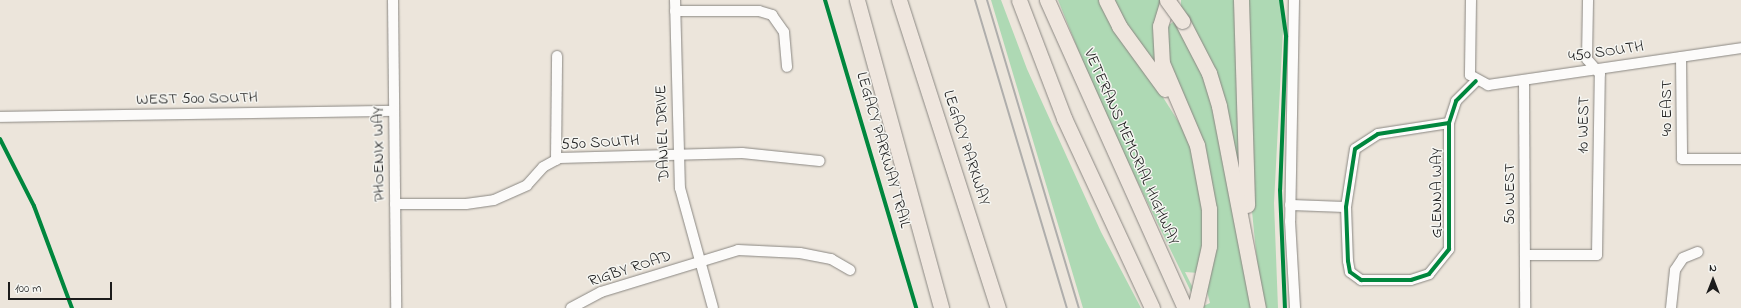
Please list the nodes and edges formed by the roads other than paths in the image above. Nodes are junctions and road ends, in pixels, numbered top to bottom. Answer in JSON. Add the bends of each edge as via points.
{"nodes":[{"id":1,"x":393,"y":0,"type":"edge"},
{"id":2,"x":675,"y":0,"type":"edge"},
{"id":3,"x":857,"y":0,"type":"edge"},
{"id":4,"x":899,"y":0,"type":"edge"},
{"id":5,"x":1019,"y":0,"type":"edge"},
{"id":6,"x":1047,"y":0,"type":"edge"},
{"id":7,"x":1106,"y":0,"type":"edge"},
{"id":8,"x":1168,"y":0,"type":"edge"},
{"id":9,"x":1242,"y":0,"type":"edge"},
{"id":10,"x":1294,"y":0,"type":"edge"},
{"id":11,"x":1471,"y":0,"type":"edge"},
{"id":12,"x":1588,"y":0,"type":"edge"},
{"id":13,"x":675,"y":11,"type":"junction"},
{"id":14,"x":1741,"y":48,"type":"edge"},
{"id":15,"x":557,"y":56,"type":"dead end"},
{"id":16,"x":1682,"y":57,"type":"junction"},
{"id":17,"x":787,"y":67,"type":"dead end"},
{"id":18,"x":1595,"y":69,"type":"junction"},
{"id":19,"x":1524,"y":80,"type":"junction"},
{"id":20,"x":1476,"y":81,"type":"junction"},
{"id":21,"x":1178,"y":106,"type":"junction"},
{"id":22,"x":393,"y":111,"type":"junction"},
{"id":23,"x":0,"y":117,"type":"edge"},
{"id":24,"x":1449,"y":123,"type":"junction"},
{"id":25,"x":676,"y":155,"type":"junction"},
{"id":26,"x":1741,"y":159,"type":"edge"},
{"id":27,"x":556,"y":160,"type":"junction"},
{"id":28,"x":820,"y":161,"type":"dead end"},
{"id":29,"x":394,"y":204,"type":"junction"},
{"id":30,"x":1290,"y":205,"type":"junction"},
{"id":31,"x":1346,"y":206,"type":"junction"},
{"id":32,"x":1698,"y":252,"type":"dead end"},
{"id":33,"x":1525,"y":254,"type":"junction"},
{"id":34,"x":700,"y":262,"type":"junction"},
{"id":35,"x":1250,"y":268,"type":"junction"},
{"id":36,"x":850,"y":270,"type":"dead end"},
{"id":37,"x":396,"y":308,"type":"edge"},
{"id":38,"x":571,"y":308,"type":"edge"},
{"id":39,"x":713,"y":308,"type":"edge"},
{"id":40,"x":941,"y":308,"type":"edge"},
{"id":41,"x":998,"y":308,"type":"edge"},
{"id":42,"x":1152,"y":308,"type":"edge"},
{"id":43,"x":1184,"y":308,"type":"edge"},
{"id":44,"x":1195,"y":308,"type":"edge"},
{"id":45,"x":1258,"y":308,"type":"edge"},
{"id":46,"x":1294,"y":308,"type":"edge"},
{"id":47,"x":1525,"y":308,"type":"edge"},
{"id":48,"x":1672,"y":308,"type":"edge"}],
"edges":[{"from":1,"to":22,"type":"street","name":"PHOENIX WAY"},
{"from":2,"to":13,"type":"street","name":"DANIEL DRIVE"},
{"from":3,"to":40,"type":"highway"},
{"from":4,"to":41,"type":"highway","name":"LEGACY PARKWAY"},
{"from":5,"to":42,"type":"highway","via":[[1064,118]]},
{"from":6,"to":43,"type":"highway","name":"VETERANS MEMORIAL HIGHWAY"},
{"from":7,"to":21,"type":"highway","via":[[1119,26]]},
{"from":8,"to":21,"type":"highway","via":[[1160,26],[1160,45],[1167,81]]},
{"from":8,"to":35,"type":"highway","bridge":true,"via":[[1209,72],[1219,106]]},
{"from":9,"to":35,"type":"highway","via":[[1242,97]]},
{"from":10,"to":30,"type":"street"},
{"from":11,"to":20,"type":"street","via":[[1470,75]]},
{"from":12,"to":18,"type":"street","name":"10 WEST","via":[[1587,59]]},
{"from":13,"to":17,"type":"street","via":[[759,11],[772,15],[784,32]]},
{"from":13,"to":25,"type":"street","name":"DANIEL DRIVE"},
{"from":14,"to":16,"type":"street","name":"450 SOUTH"},
{"from":15,"to":27,"type":"street"},
{"from":16,"to":18,"type":"street","name":"450 SOUTH"},
{"from":16,"to":26,"type":"street","name":"40 EAST","via":[[1682,159]]},
{"from":18,"to":19,"type":"street","name":"450 SOUTH"},
{"from":18,"to":33,"type":"street","name":"10 WEST","via":[[1600,74],[1597,255]]},
{"from":19,"to":20,"type":"street","name":"450 SOUTH","via":[[1488,85]]},
{"from":19,"to":33,"type":"street","name":"50 WEST"},
{"from":20,"to":24,"type":"street","name":"GLENNA WAY","via":[[1456,101]]},
{"from":21,"to":44,"type":"highway","via":[[1197,145],[1206,179],[1211,230]]},
{"from":22,"to":23,"type":"street","name":"WEST 500 SOUTH"},
{"from":22,"to":29,"type":"street","name":"PHOENIX WAY"},
{"from":24,"to":31,"type":"street","via":[[1378,134],[1355,149]]},
{"from":24,"to":31,"type":"street","name":"GLENNA WAY","via":[[1449,249],[1438,266],[1428,274],[1412,280],[1361,280],[1350,272]]},
{"from":25,"to":27,"type":"street","name":"550 SOUTH"},
{"from":25,"to":28,"type":"street","name":"550 SOUTH","via":[[742,153]]},
{"from":25,"to":34,"type":"street","name":"DANIEL DRIVE","via":[[680,188]]},
{"from":27,"to":29,"type":"street","name":"550 SOUTH","via":[[543,167],[527,185],[494,200],[466,204]]},
{"from":29,"to":37,"type":"street","name":"PHOENIX WAY"},
{"from":30,"to":31,"type":"street"},
{"from":30,"to":46,"type":"street"},
{"from":32,"to":48,"type":"street","via":[[1683,258],[1675,270]]},
{"from":33,"to":47,"type":"street","name":"50 WEST"},
{"from":34,"to":36,"type":"street","name":"RIGBY ROAD","via":[[738,250],[768,250],[830,259]]},
{"from":34,"to":38,"type":"street","name":"RIGBY ROAD","via":[[601,292]]},
{"from":34,"to":39,"type":"street","name":"DANIEL DRIVE"},
{"from":35,"to":45,"type":"highway"}]}
